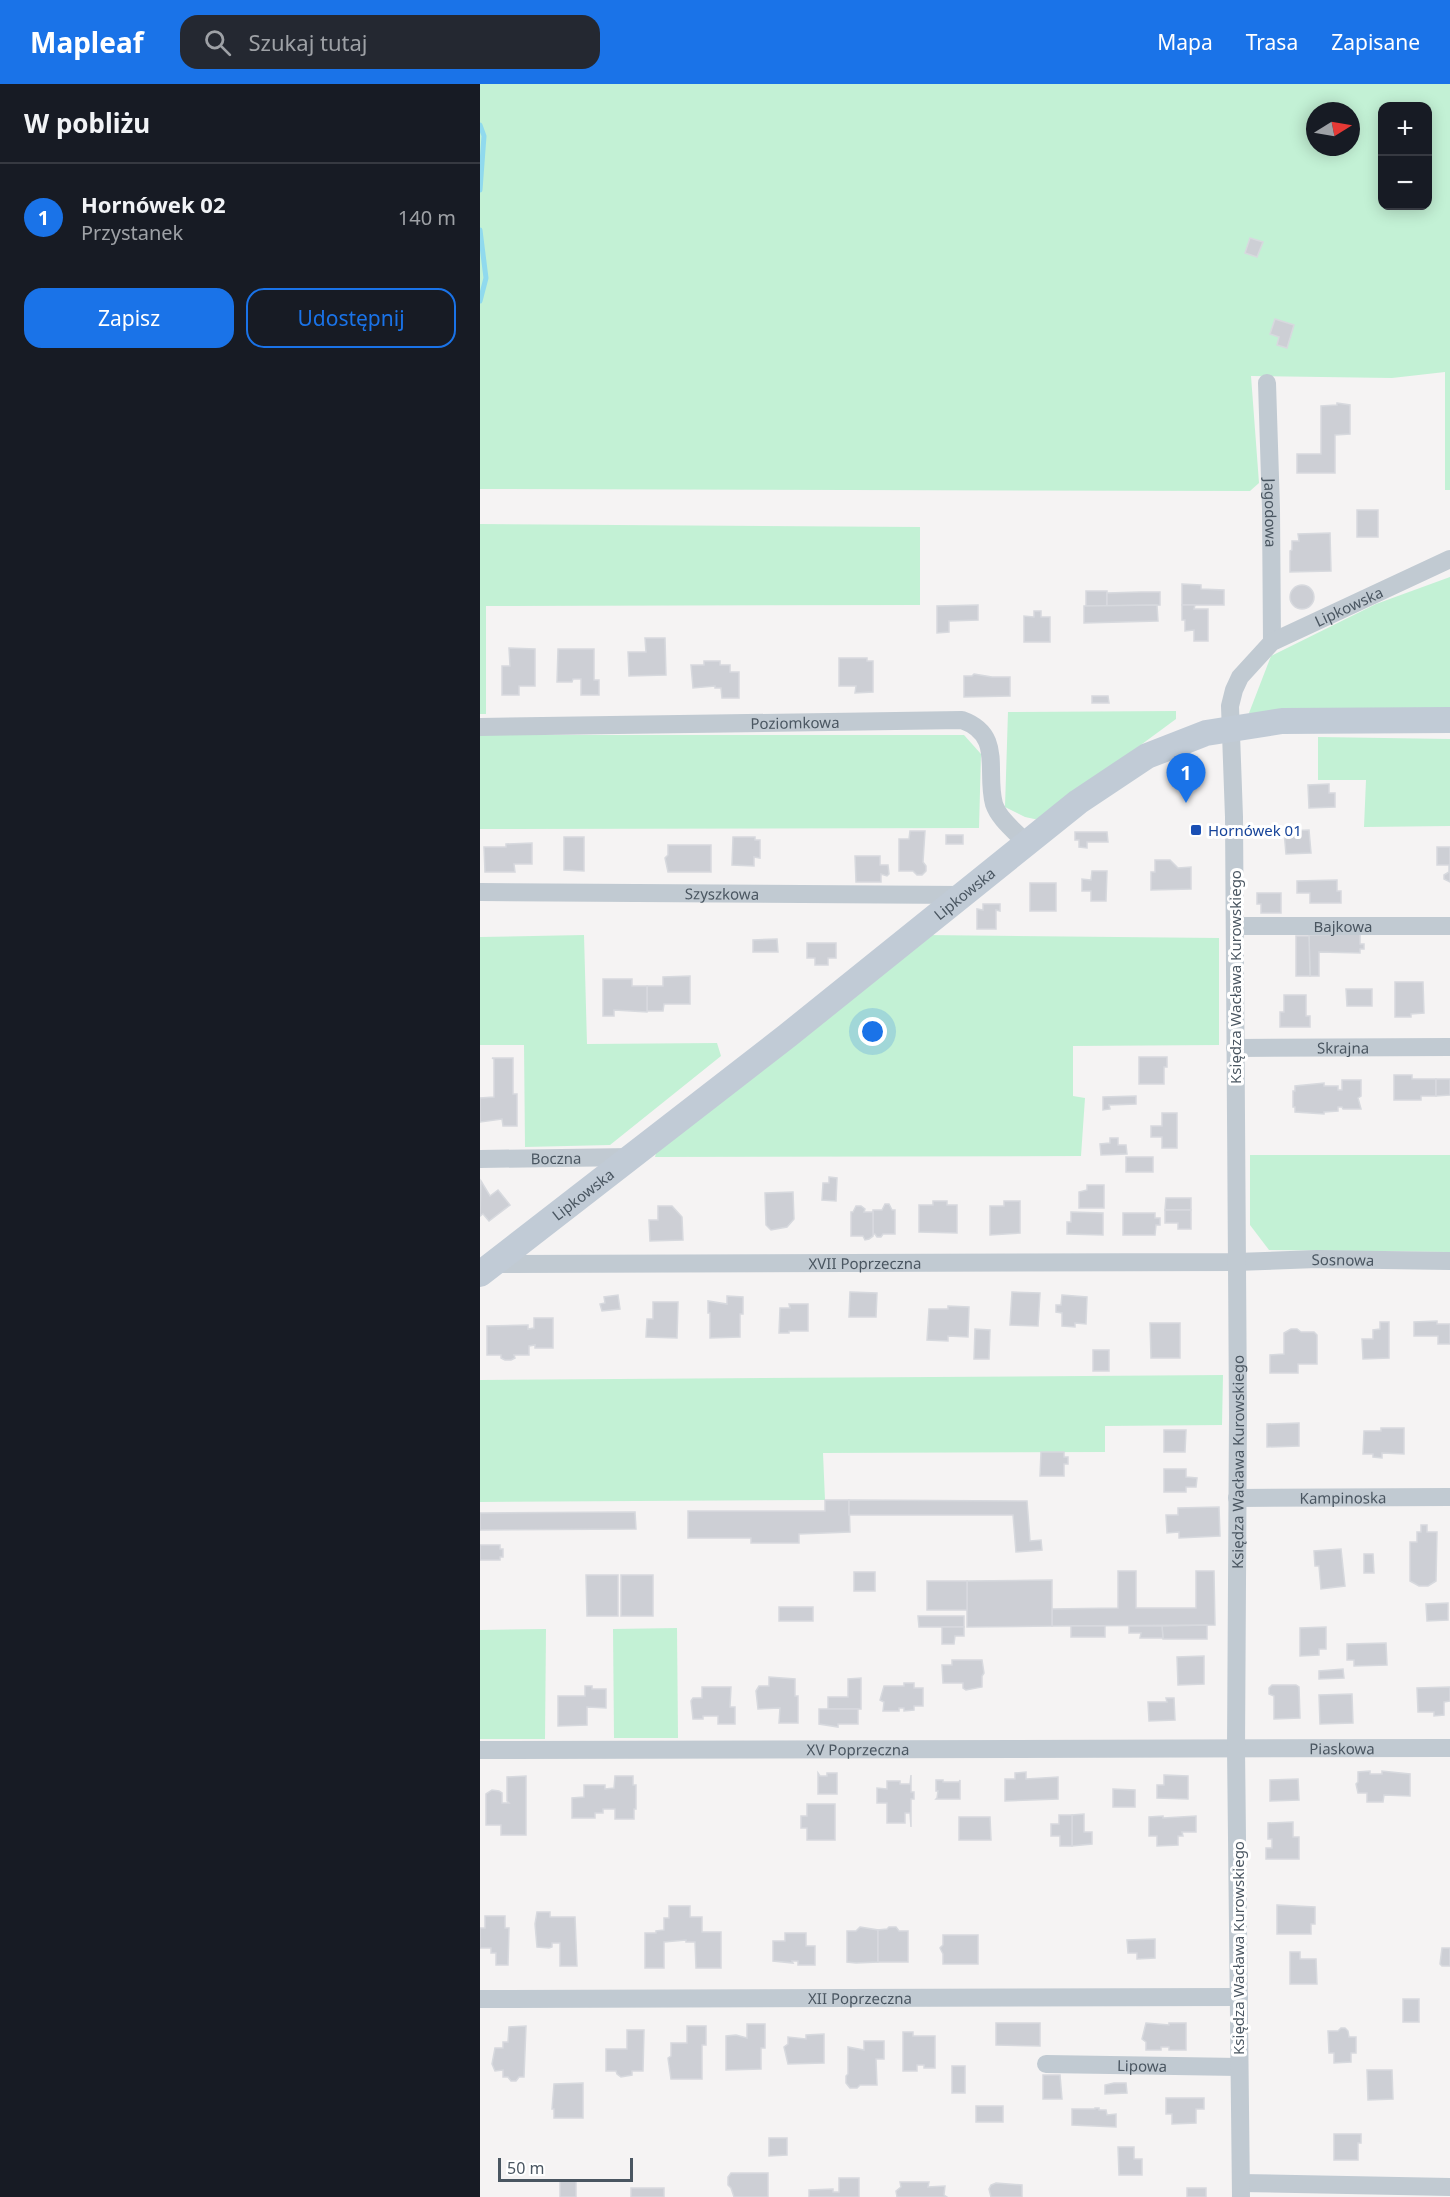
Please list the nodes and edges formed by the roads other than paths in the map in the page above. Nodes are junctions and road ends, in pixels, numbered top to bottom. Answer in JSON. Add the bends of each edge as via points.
{"nodes":[{"id":1,"x":1267,"y":383,"type":"dead end"},
{"id":2,"x":1450,"y":559,"type":"edge"},
{"id":3,"x":1272,"y":642,"type":"junction"},
{"id":4,"x":1450,"y":720,"type":"edge"},
{"id":5,"x":480,"y":727,"type":"edge"},
{"id":6,"x":1232,"y":728,"type":"junction"},
{"id":7,"x":1026,"y":843,"type":"junction"},
{"id":8,"x":480,"y":892,"type":"edge"},
{"id":9,"x":964,"y":895,"type":"junction"},
{"id":10,"x":1235,"y":926,"type":"junction"},
{"id":11,"x":1450,"y":926,"type":"edge"},
{"id":12,"x":1450,"y":1047,"type":"edge"},
{"id":13,"x":1235,"y":1048,"type":"junction"},
{"id":14,"x":632,"y":1157,"type":"junction"},
{"id":15,"x":480,"y":1158,"type":"edge"},
{"id":16,"x":1450,"y":1261,"type":"edge"},
{"id":17,"x":1236,"y":1262,"type":"junction"},
{"id":18,"x":487,"y":1269,"type":"edge"},
{"id":19,"x":1450,"y":1497,"type":"edge"},
{"id":20,"x":1237,"y":1498,"type":"junction"},
{"id":21,"x":1450,"y":1748,"type":"edge"},
{"id":22,"x":1236,"y":1749,"type":"junction"},
{"id":23,"x":480,"y":1750,"type":"edge"},
{"id":24,"x":1239,"y":1997,"type":"junction"},
{"id":25,"x":480,"y":1999,"type":"edge"},
{"id":26,"x":1046,"y":2064,"type":"dead end"},
{"id":27,"x":1239,"y":2067,"type":"junction"},
{"id":28,"x":1450,"y":2187,"type":"edge"},
{"id":29,"x":1241,"y":2190,"type":"edge"}],
"edges":[{"from":1,"to":3,"type":"street","name":"Jagodowa"},
{"from":2,"to":3,"type":"street","name":"Lipkowska"},
{"from":3,"to":6,"type":"street","name":"Lipkowska","via":[[1240,677],[1230,706]]},
{"from":4,"to":6,"type":"street","via":[[1282,721]]},
{"from":5,"to":7,"type":"street","name":"Poziomkowa","via":[[962,720],[985,736],[995,807]]},
{"from":6,"to":7,"type":"street","name":"Lipkowska","via":[[1180,741],[1148,756],[1086,796]]},
{"from":6,"to":10,"type":"street","name":"Księdza Wacława Kurowskiego"},
{"from":7,"to":9,"type":"street","name":"Lipkowska"},
{"from":8,"to":9,"type":"street","name":"Szyszkowa"},
{"from":9,"to":14,"type":"street","name":"Lipkowska"},
{"from":10,"to":11,"type":"street","name":"Bajkowa"},
{"from":10,"to":13,"type":"street","name":"Księdza Wacława Kurowskiego"},
{"from":12,"to":13,"type":"street","name":"Skrajna"},
{"from":13,"to":17,"type":"street","name":"Księdza Wacława Kurowskiego"},
{"from":14,"to":15,"type":"street","name":"Boczna"},
{"from":14,"to":18,"type":"street","name":"Lipkowska"},
{"from":16,"to":17,"type":"street","name":"Sosnowa"},
{"from":17,"to":18,"type":"street","name":"XVII Poprzeczna"},
{"from":17,"to":20,"type":"street","name":"Księdza Wacława Kurowskiego"},
{"from":19,"to":20,"type":"street","name":"Kampinoska"},
{"from":20,"to":22,"type":"street","name":"Księdza Wacława Kurowskiego"},
{"from":21,"to":22,"type":"street","name":"Piaskowa"},
{"from":22,"to":23,"type":"street","name":"XV Poprzeczna"},
{"from":22,"to":24,"type":"street","name":"Księdza Wacława Kurowskiego"},
{"from":24,"to":25,"type":"street","name":"XII Poprzeczna"},
{"from":24,"to":27,"type":"street","name":"Księdza Wacława Kurowskiego"},
{"from":26,"to":27,"type":"street","name":"Lipowa"},
{"from":27,"to":29,"type":"street","name":"Księdza Wacława Kurowskiego"},
{"from":28,"to":29,"type":"street"}]}
